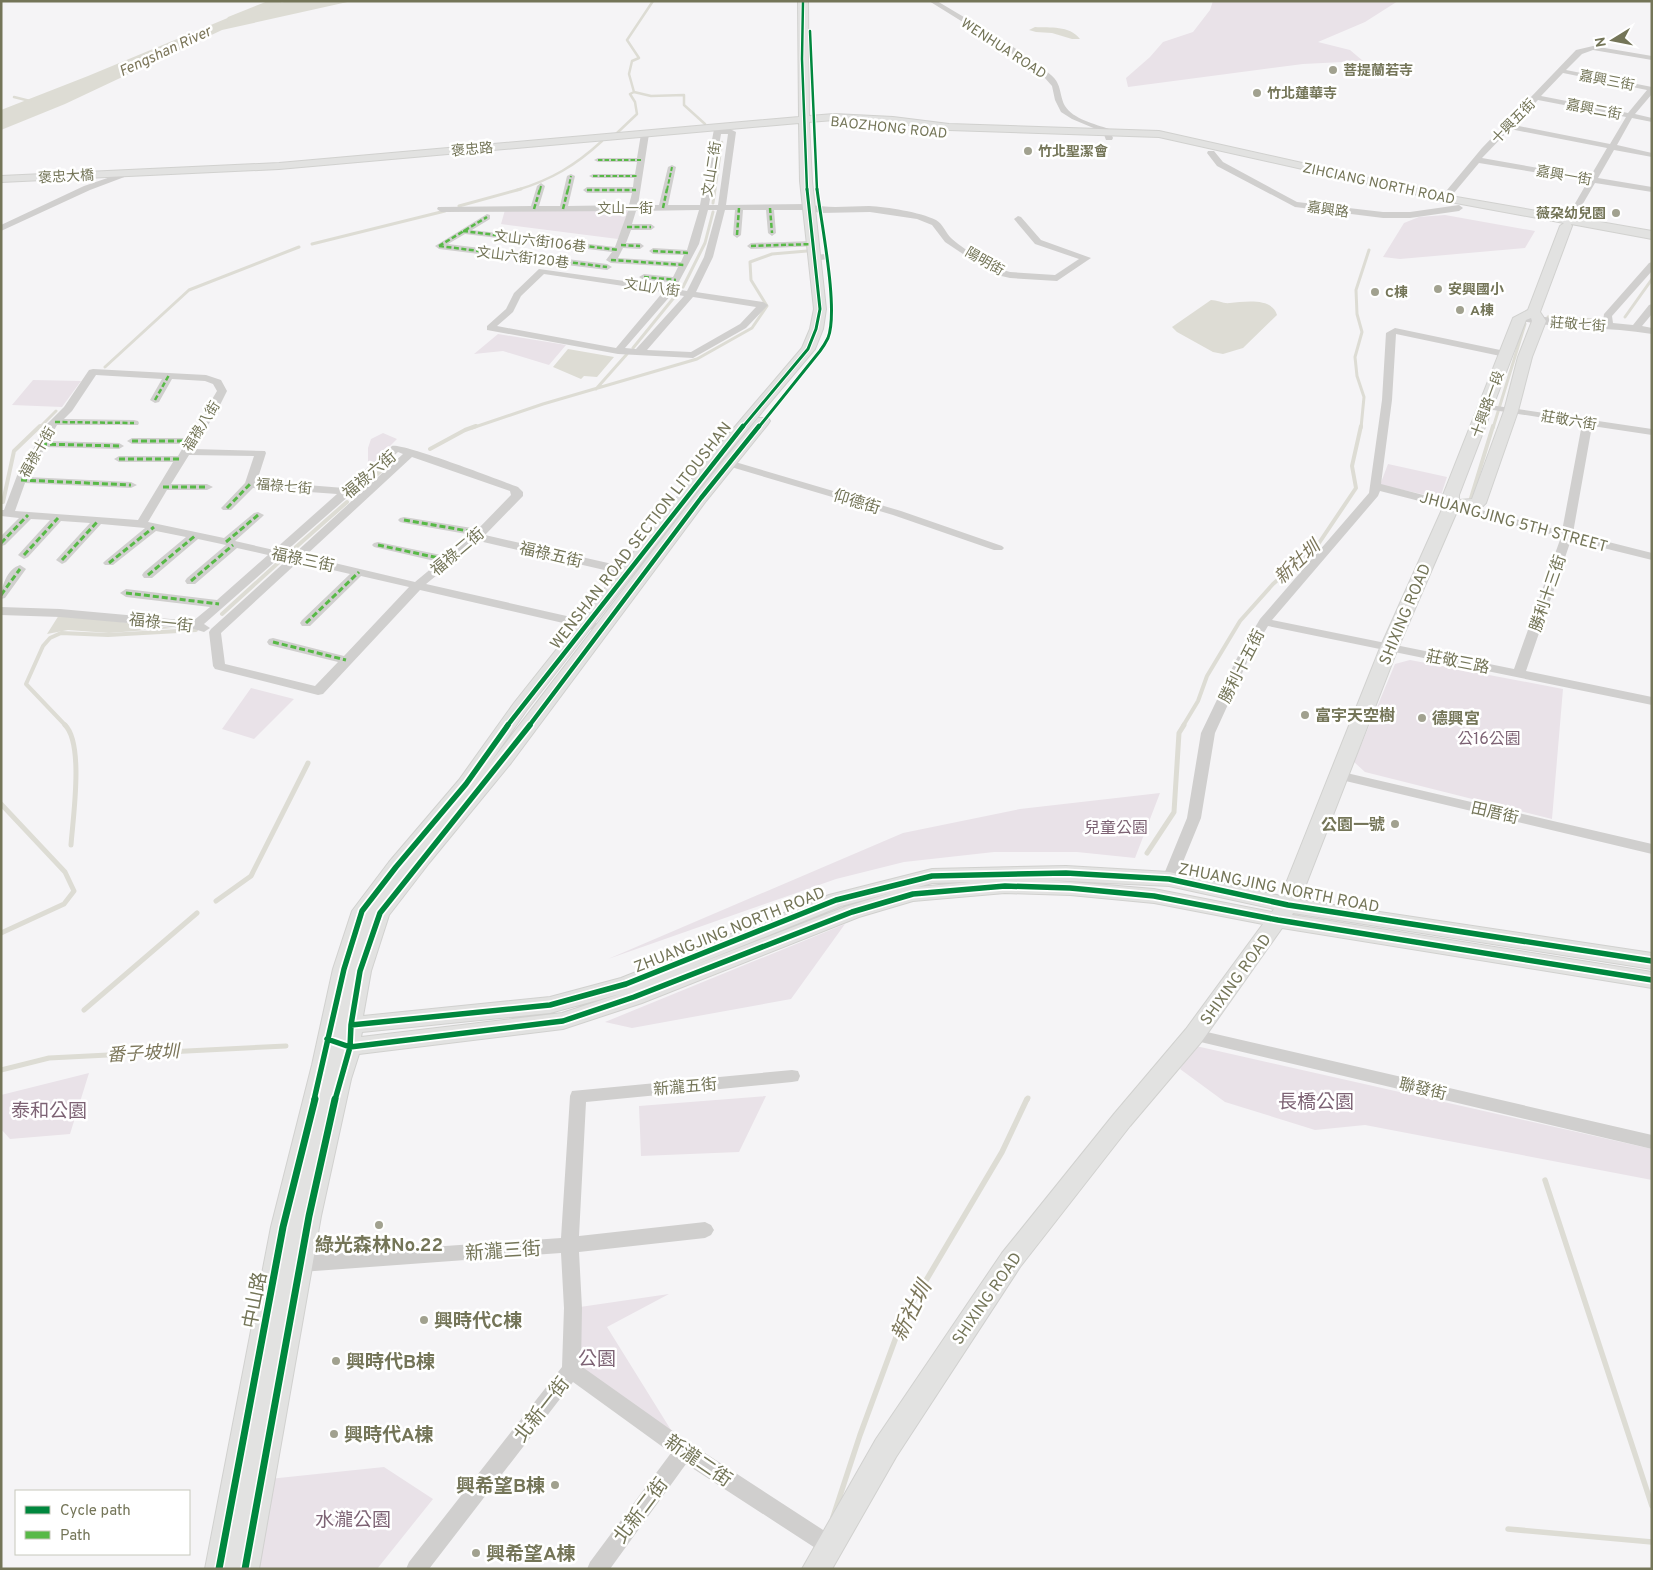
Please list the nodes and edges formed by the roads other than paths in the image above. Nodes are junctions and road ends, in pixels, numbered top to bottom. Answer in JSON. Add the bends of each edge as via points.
{"nodes":[{"id":1,"x":803,"y":1,"type":"edge"},
{"id":2,"x":811,"y":1,"type":"edge"},
{"id":3,"x":932,"y":1,"type":"edge"},
{"id":4,"x":1652,"y":58,"type":"edge"},
{"id":5,"x":1562,"y":71,"type":"junction"},
{"id":6,"x":1652,"y":89,"type":"edge"},
{"id":7,"x":1536,"y":97,"type":"junction"},
{"id":8,"x":1630,"y":116,"type":"junction"},
{"id":9,"x":808,"y":120,"type":"junction"},
{"id":10,"x":1652,"y":120,"type":"edge"},
{"id":11,"x":1509,"y":126,"type":"junction"},
{"id":12,"x":645,"y":134,"type":"junction"},
{"id":13,"x":1108,"y":134,"type":"junction"},
{"id":14,"x":1612,"y":146,"type":"junction"},
{"id":15,"x":1211,"y":153,"type":"junction"},
{"id":16,"x":1652,"y":155,"type":"edge"},
{"id":17,"x":598,"y":160,"type":"dead end"},
{"id":18,"x":641,"y":160,"type":"junction"},
{"id":19,"x":1476,"y":160,"type":"junction"},
{"id":20,"x":672,"y":167,"type":"dead end"},
{"id":21,"x":132,"y":172,"type":"junction"},
{"id":22,"x":571,"y":176,"type":"dead end"},
{"id":23,"x":593,"y":176,"type":"dead end"},
{"id":24,"x":638,"y":176,"type":"junction"},
{"id":25,"x":1,"y":179,"type":"edge"},
{"id":26,"x":1592,"y":180,"type":"junction"},
{"id":27,"x":541,"y":186,"type":"dead end"},
{"id":28,"x":587,"y":190,"type":"dead end"},
{"id":29,"x":636,"y":190,"type":"junction"},
{"id":30,"x":1652,"y":190,"type":"edge"},
{"id":31,"x":1445,"y":198,"type":"junction"},
{"id":32,"x":563,"y":208,"type":"junction"},
{"id":33,"x":633,"y":208,"type":"junction"},
{"id":34,"x":663,"y":208,"type":"junction"},
{"id":35,"x":704,"y":208,"type":"junction"},
{"id":36,"x":722,"y":208,"type":"junction"},
{"id":37,"x":739,"y":208,"type":"junction"},
{"id":38,"x":770,"y":208,"type":"junction"},
{"id":39,"x":1459,"y":208,"type":"junction"},
{"id":40,"x":441,"y":209,"type":"dead end"},
{"id":41,"x":534,"y":209,"type":"junction"},
{"id":42,"x":814,"y":209,"type":"junction"},
{"id":43,"x":487,"y":217,"type":"dead end"},
{"id":44,"x":1018,"y":219,"type":"dead end"},
{"id":45,"x":1568,"y":223,"type":"junction"},
{"id":46,"x":627,"y":227,"type":"junction"},
{"id":47,"x":651,"y":227,"type":"dead end"},
{"id":48,"x":1,"y":228,"type":"edge"},
{"id":49,"x":463,"y":232,"type":"junction"},
{"id":50,"x":772,"y":233,"type":"dead end"},
{"id":51,"x":737,"y":235,"type":"dead end"},
{"id":52,"x":1652,"y":235,"type":"edge"},
{"id":53,"x":1652,"y":242,"type":"edge"},
{"id":54,"x":439,"y":246,"type":"joint"},
{"id":55,"x":640,"y":246,"type":"dead end"},
{"id":56,"x":751,"y":246,"type":"dead end"},
{"id":57,"x":619,"y":247,"type":"junction"},
{"id":58,"x":653,"y":251,"type":"dead end"},
{"id":59,"x":690,"y":253,"type":"junction"},
{"id":60,"x":817,"y":253,"type":"junction"},
{"id":61,"x":609,"y":264,"type":"junction"},
{"id":62,"x":684,"y":265,"type":"junction"},
{"id":63,"x":1652,"y":265,"type":"edge"},
{"id":64,"x":644,"y":277,"type":"dead end"},
{"id":65,"x":599,"y":280,"type":"junction"},
{"id":66,"x":676,"y":280,"type":"junction"},
{"id":67,"x":670,"y":290,"type":"junction"},
{"id":68,"x":690,"y":293,"type":"junction"},
{"id":69,"x":1652,"y":307,"type":"edge"},
{"id":70,"x":1536,"y":317,"type":"junction"},
{"id":71,"x":1608,"y":321,"type":"junction"},
{"id":72,"x":1636,"y":328,"type":"junction"},
{"id":73,"x":1652,"y":331,"type":"edge"},
{"id":74,"x":618,"y":351,"type":"junction"},
{"id":75,"x":639,"y":352,"type":"junction"},
{"id":76,"x":1505,"y":354,"type":"junction"},
{"id":77,"x":93,"y":372,"type":"joint"},
{"id":78,"x":169,"y":375,"type":"junction"},
{"id":79,"x":155,"y":400,"type":"dead end"},
{"id":80,"x":1487,"y":406,"type":"junction"},
{"id":81,"x":1511,"y":411,"type":"junction"},
{"id":82,"x":55,"y":422,"type":"junction"},
{"id":83,"x":134,"y":423,"type":"dead end"},
{"id":84,"x":1587,"y":423,"type":"junction"},
{"id":85,"x":1652,"y":432,"type":"edge"},
{"id":86,"x":132,"y":441,"type":"dead end"},
{"id":87,"x":191,"y":441,"type":"junction"},
{"id":88,"x":41,"y":444,"type":"junction"},
{"id":89,"x":118,"y":446,"type":"dead end"},
{"id":90,"x":412,"y":452,"type":"junction"},
{"id":91,"x":182,"y":456,"type":"junction"},
{"id":92,"x":119,"y":459,"type":"dead end"},
{"id":93,"x":722,"y":461,"type":"junction"},
{"id":94,"x":21,"y":480,"type":"junction"},
{"id":95,"x":250,"y":484,"type":"junction"},
{"id":96,"x":131,"y":485,"type":"dead end"},
{"id":97,"x":162,"y":486,"type":"junction"},
{"id":98,"x":1375,"y":486,"type":"junction"},
{"id":99,"x":207,"y":487,"type":"dead end"},
{"id":100,"x":348,"y":491,"type":"junction"},
{"id":101,"x":367,"y":494,"type":"junction"},
{"id":102,"x":1452,"y":505,"type":"junction"},
{"id":103,"x":228,"y":508,"type":"dead end"},
{"id":104,"x":5,"y":513,"type":"edge"},
{"id":105,"x":28,"y":515,"type":"junction"},
{"id":106,"x":258,"y":515,"type":"dead end"},
{"id":107,"x":58,"y":518,"type":"junction"},
{"id":108,"x":404,"y":520,"type":"dead end"},
{"id":109,"x":98,"y":521,"type":"junction"},
{"id":110,"x":148,"y":525,"type":"junction"},
{"id":111,"x":196,"y":535,"type":"junction"},
{"id":112,"x":478,"y":535,"type":"junction"},
{"id":113,"x":1567,"y":536,"type":"junction"},
{"id":114,"x":230,"y":543,"type":"junction"},
{"id":115,"x":1,"y":544,"type":"edge"},
{"id":116,"x":378,"y":545,"type":"dead end"},
{"id":117,"x":998,"y":548,"type":"dead end"},
{"id":118,"x":277,"y":553,"type":"junction"},
{"id":119,"x":24,"y":555,"type":"dead end"},
{"id":120,"x":1652,"y":557,"type":"edge"},
{"id":121,"x":296,"y":558,"type":"junction"},
{"id":122,"x":62,"y":560,"type":"dead end"},
{"id":123,"x":448,"y":560,"type":"junction"},
{"id":124,"x":109,"y":563,"type":"dead end"},
{"id":125,"x":20,"y":569,"type":"dead end"},
{"id":126,"x":626,"y":571,"type":"junction"},
{"id":127,"x":359,"y":572,"type":"junction"},
{"id":128,"x":148,"y":575,"type":"dead end"},
{"id":129,"x":191,"y":581,"type":"dead end"},
{"id":130,"x":418,"y":585,"type":"junction"},
{"id":131,"x":126,"y":593,"type":"dead end"},
{"id":132,"x":1,"y":594,"type":"edge"},
{"id":133,"x":220,"y":604,"type":"junction"},
{"id":134,"x":1,"y":611,"type":"edge"},
{"id":135,"x":1264,"y":622,"type":"junction"},
{"id":136,"x":306,"y":623,"type":"dead end"},
{"id":137,"x":585,"y":624,"type":"junction"},
{"id":138,"x":196,"y":625,"type":"junction"},
{"id":139,"x":602,"y":628,"type":"junction"},
{"id":140,"x":214,"y":632,"type":"junction"},
{"id":141,"x":273,"y":642,"type":"dead end"},
{"id":142,"x":1389,"y":648,"type":"junction"},
{"id":143,"x":346,"y":660,"type":"junction"},
{"id":144,"x":1519,"y":674,"type":"junction"},
{"id":145,"x":318,"y":691,"type":"joint"},
{"id":146,"x":1652,"y":700,"type":"edge"},
{"id":147,"x":1338,"y":775,"type":"junction"},
{"id":148,"x":1652,"y":848,"type":"edge"},
{"id":149,"x":1169,"y":879,"type":"junction"},
{"id":150,"x":1283,"y":912,"type":"junction"},
{"id":151,"x":1652,"y":960,"type":"edge"},
{"id":152,"x":1652,"y":980,"type":"edge"},
{"id":153,"x":1194,"y":1035,"type":"junction"},
{"id":154,"x":343,"y":1037,"type":"junction"},
{"id":155,"x":792,"y":1076,"type":"dead end"},
{"id":156,"x":578,"y":1096,"type":"joint"},
{"id":157,"x":1652,"y":1142,"type":"edge"},
{"id":158,"x":704,"y":1230,"type":"dead end"},
{"id":159,"x":570,"y":1245,"type":"junction"},
{"id":160,"x":301,"y":1264,"type":"junction"},
{"id":161,"x":571,"y":1370,"type":"junction"},
{"id":162,"x":684,"y":1452,"type":"junction"},
{"id":163,"x":830,"y":1546,"type":"junction"},
{"id":164,"x":219,"y":1569,"type":"edge"},
{"id":165,"x":245,"y":1569,"type":"edge"},
{"id":166,"x":416,"y":1569,"type":"edge"},
{"id":167,"x":597,"y":1569,"type":"edge"},
{"id":168,"x":816,"y":1569,"type":"edge"}],
"edges":[{"from":1,"to":9,"type":"main road","name":"WENSHAN ROAD SECTION LITOUSHAN"},
{"from":2,"to":9,"type":"main road","name":"WENSHAN ROAD SECTION LITOUSHAN"},
{"from":3,"to":13,"type":"street","name":"WENHUA ROAD","via":[[1047,75],[1057,84],[1064,110]]},
{"from":4,"to":5,"type":"street","name":"十興五街","via":[[1585,49]]},
{"from":5,"to":6,"type":"street","name":"嘉興三街"},
{"from":5,"to":7,"type":"street","name":"十興五街"},
{"from":6,"to":8,"type":"street"},
{"from":7,"to":8,"type":"street","name":"嘉興二街"},
{"from":7,"to":11,"type":"street","name":"十興五街"},
{"from":8,"to":10,"type":"street","name":"嘉興二街"},
{"from":8,"to":14,"type":"street"},
{"from":9,"to":12,"type":"main road","name":"褒忠路"},
{"from":9,"to":13,"type":"main road","name":"BAOZHONG ROAD","via":[[1003,137]]},
{"from":9,"to":42,"type":"main road","name":"WENSHAN ROAD SECTION LITOUSHAN"},
{"from":11,"to":14,"type":"street"},
{"from":11,"to":19,"type":"street","name":"十興五街"},
{"from":12,"to":18,"type":"street"},
{"from":12,"to":21,"type":"main road","name":"褒忠路","via":[[288,165]]},
{"from":13,"to":15,"type":"main road","name":"ZIHCIANG NORTH ROAD"},
{"from":13,"to":31,"type":"main road","name":"ZIHCIANG NORTH ROAD","via":[[1159,134]]},
{"from":14,"to":16,"type":"street"},
{"from":14,"to":26,"type":"street"},
{"from":15,"to":39,"type":"main road","name":"ZIHCIANG NORTH ROAD"},
{"from":15,"to":39,"type":"street","name":"嘉興路","via":[[1220,164],[1295,204],[1410,216]]},
{"from":17,"to":18,"type":"street"},
{"from":18,"to":24,"type":"street"},
{"from":19,"to":26,"type":"street","name":"嘉興一街"},
{"from":19,"to":31,"type":"street","name":"十興五街"},
{"from":20,"to":34,"type":"street"},
{"from":21,"to":25,"type":"main road","name":"褒忠大橋"},
{"from":21,"to":48,"type":"street","via":[[87,188]]},
{"from":22,"to":32,"type":"street"},
{"from":23,"to":24,"type":"street"},
{"from":24,"to":29,"type":"street"},
{"from":26,"to":30,"type":"street","name":"嘉興一街"},
{"from":26,"to":45,"type":"street"},
{"from":27,"to":41,"type":"street"},
{"from":28,"to":29,"type":"street"},
{"from":29,"to":33,"type":"street"},
{"from":31,"to":45,"type":"main road","name":"ZIHCIANG NORTH ROAD"},
{"from":32,"to":33,"type":"street","name":"文山一街"},
{"from":32,"to":41,"type":"street","name":"文山一街"},
{"from":33,"to":34,"type":"street","name":"文山一街"},
{"from":33,"to":46,"type":"street"},
{"from":34,"to":35,"type":"street","name":"文山一街"},
{"from":35,"to":36,"type":"street","name":"文山一街"},
{"from":35,"to":36,"type":"street","name":"文山二街","via":[[717,131],[732,132]]},
{"from":35,"to":59,"type":"street","name":"文山二街"},
{"from":36,"to":37,"type":"street","name":"文山一街"},
{"from":36,"to":68,"type":"street","name":"文山二街","via":[[708,257]]},
{"from":37,"to":38,"type":"street","name":"文山一街"},
{"from":37,"to":51,"type":"street"},
{"from":38,"to":42,"type":"street","name":"文山一街"},
{"from":38,"to":50,"type":"street"},
{"from":39,"to":45,"type":"main road","name":"ZIHCIANG NORTH ROAD"},
{"from":40,"to":41,"type":"street","name":"文山一街"},
{"from":42,"to":44,"type":"street","name":"陽明街","via":[[870,209],[919,217],[935,223],[948,240],[984,264],[1010,275],[1057,278],[1086,258],[1038,242]]},
{"from":42,"to":60,"type":"main road","name":"WENSHAN ROAD SECTION LITOUSHAN"},
{"from":43,"to":49,"type":"street","name":"文山六街106巷"},
{"from":45,"to":52,"type":"main road","name":"ZIHCIANG NORTH ROAD"},
{"from":45,"to":53,"type":"main road","name":"ZIHCIANG NORTH ROAD"},
{"from":45,"to":70,"type":"main road"},
{"from":46,"to":47,"type":"street"},
{"from":46,"to":57,"type":"street"},
{"from":49,"to":54,"type":"street","name":"文山六街106巷"},
{"from":49,"to":57,"type":"street","name":"文山六街106巷"},
{"from":54,"to":61,"type":"street","name":"文山六街120巷"},
{"from":55,"to":57,"type":"street","name":"文山六街106巷"},
{"from":56,"to":60,"type":"street"},
{"from":57,"to":61,"type":"street"},
{"from":58,"to":59,"type":"street"},
{"from":59,"to":62,"type":"street","name":"文山二街"},
{"from":60,"to":93,"type":"main road","name":"WENSHAN ROAD SECTION LITOUSHAN","via":[[820,309],[814,336],[808,349]]},
{"from":61,"to":62,"type":"street","name":"文山六街120巷"},
{"from":61,"to":65,"type":"street"},
{"from":62,"to":66,"type":"street","name":"文山二街"},
{"from":63,"to":71,"type":"street"},
{"from":64,"to":66,"type":"street"},
{"from":65,"to":67,"type":"street","name":"文山八街"},
{"from":65,"to":74,"type":"street","name":"文山八街","via":[[542,271],[517,295],[510,310],[490,328]]},
{"from":66,"to":67,"type":"street","name":"文山二街"},
{"from":67,"to":68,"type":"street","name":"文山八街"},
{"from":67,"to":74,"type":"street","name":"文山二街"},
{"from":68,"to":75,"type":"street","name":"文山二街"},
{"from":68,"to":75,"type":"street","name":"文山八街","via":[[763,305],[743,326],[693,355]]},
{"from":69,"to":72,"type":"street"},
{"from":70,"to":71,"type":"street","name":"莊敬七街"},
{"from":70,"to":76,"type":"main road","name":"十興路一段","via":[[1520,318]]},
{"from":70,"to":81,"type":"main road"},
{"from":71,"to":72,"type":"street","name":"莊敬七街"},
{"from":72,"to":73,"type":"street","name":"莊敬七街"},
{"from":74,"to":75,"type":"street"},
{"from":76,"to":80,"type":"main road","name":"十興路一段"},
{"from":76,"to":98,"type":"street","name":"勝利十五街","via":[[1394,330],[1391,333],[1387,400]]},
{"from":77,"to":78,"type":"street","name":"福祿八街"},
{"from":77,"to":82,"type":"street","name":"福祿十街"},
{"from":78,"to":79,"type":"street"},
{"from":78,"to":87,"type":"street","name":"福祿八街","via":[[206,378],[217,382],[222,391]]},
{"from":80,"to":81,"type":"street","name":"莊敬六街"},
{"from":80,"to":102,"type":"main road","name":"十興路一段","via":[[1451,495]]},
{"from":81,"to":84,"type":"street","name":"莊敬六街"},
{"from":81,"to":102,"type":"main road","via":[[1478,504]]},
{"from":82,"to":83,"type":"street"},
{"from":82,"to":88,"type":"street","name":"福祿十街"},
{"from":84,"to":85,"type":"street","name":"莊敬六街"},
{"from":84,"to":113,"type":"street","name":"勝利十三街"},
{"from":86,"to":87,"type":"street"},
{"from":87,"to":91,"type":"street","name":"福祿八街"},
{"from":88,"to":89,"type":"street"},
{"from":88,"to":94,"type":"street","name":"福祿十街"},
{"from":90,"to":100,"type":"street","name":"福祿六街","via":[[396,448]]},
{"from":90,"to":101,"type":"street","name":"福祿六街"},
{"from":90,"to":112,"type":"street","name":"福祿二街","via":[[517,492]]},
{"from":91,"to":92,"type":"street"},
{"from":91,"to":95,"type":"street","name":"福祿七街","via":[[261,454]]},
{"from":91,"to":97,"type":"street","name":"福祿八街"},
{"from":93,"to":117,"type":"street","name":"仰德街","via":[[898,513]]},
{"from":93,"to":126,"type":"main road","name":"WENSHAN ROAD SECTION LITOUSHAN"},
{"from":93,"to":139,"type":"main road","name":"WENSHAN ROAD SECTION LITOUSHAN"},
{"from":94,"to":96,"type":"street"},
{"from":94,"to":104,"type":"street","name":"福祿十街"},
{"from":95,"to":100,"type":"street","name":"福祿七街"},
{"from":95,"to":103,"type":"street"},
{"from":97,"to":99,"type":"street"},
{"from":97,"to":110,"type":"street","name":"福祿八街"},
{"from":98,"to":102,"type":"street","name":"JHUANGJING 5TH STREET"},
{"from":98,"to":135,"type":"street","name":"勝利十五街","via":[[1374,494]]},
{"from":100,"to":101,"type":"street","name":"福祿七街"},
{"from":100,"to":118,"type":"street","name":"福祿六街"},
{"from":101,"to":121,"type":"street","name":"福祿六街"},
{"from":102,"to":113,"type":"street","name":"JHUANGJING 5TH STREET"},
{"from":102,"to":142,"type":"main road","name":"SHIXING ROAD"},
{"from":104,"to":105,"type":"street","name":"福祿三街"},
{"from":105,"to":107,"type":"street","name":"福祿三街"},
{"from":105,"to":115,"type":"street"},
{"from":106,"to":114,"type":"street"},
{"from":107,"to":109,"type":"street","name":"福祿三街"},
{"from":107,"to":119,"type":"street"},
{"from":108,"to":112,"type":"street","name":"福祿五街"},
{"from":109,"to":110,"type":"street","name":"福祿三街"},
{"from":109,"to":122,"type":"street"},
{"from":110,"to":111,"type":"street","name":"福祿三街"},
{"from":110,"to":124,"type":"street"},
{"from":111,"to":114,"type":"street","name":"福祿三街"},
{"from":111,"to":128,"type":"street"},
{"from":112,"to":123,"type":"street","name":"福祿二街"},
{"from":112,"to":126,"type":"street","name":"福祿五街"},
{"from":113,"to":120,"type":"street","name":"JHUANGJING 5TH STREET"},
{"from":113,"to":144,"type":"street","name":"勝利十三街"},
{"from":114,"to":118,"type":"street","name":"福祿三街"},
{"from":114,"to":129,"type":"street"},
{"from":116,"to":123,"type":"street"},
{"from":118,"to":121,"type":"street","name":"福祿三街"},
{"from":118,"to":133,"type":"street","name":"福祿六街"},
{"from":121,"to":127,"type":"street","name":"福祿三街"},
{"from":121,"to":140,"type":"street","name":"福祿六街"},
{"from":123,"to":130,"type":"street","name":"福祿二街"},
{"from":125,"to":132,"type":"street"},
{"from":126,"to":137,"type":"main road","name":"WENSHAN ROAD SECTION LITOUSHAN"},
{"from":127,"to":130,"type":"street","name":"福祿三街"},
{"from":127,"to":136,"type":"street"},
{"from":130,"to":137,"type":"street","name":"福祿三街"},
{"from":130,"to":143,"type":"street","name":"福祿二街"},
{"from":131,"to":133,"type":"street"},
{"from":133,"to":138,"type":"street","name":"福祿六街"},
{"from":134,"to":138,"type":"street","name":"福祿一街","via":[[60,612]]},
{"from":135,"to":142,"type":"street","name":"莊敬三路"},
{"from":135,"to":149,"type":"street","name":"勝利十五街","via":[[1244,656],[1208,733],[1194,818]]},
{"from":137,"to":139,"type":"street","name":"福祿三街"},
{"from":137,"to":154,"type":"main road","name":"WENSHAN ROAD SECTION LITOUSHAN","via":[[520,707],[466,784],[362,911],[344,969]]},
{"from":138,"to":140,"type":"street","name":"福祿一街"},
{"from":139,"to":154,"type":"main road","name":"WENSHAN ROAD SECTION LITOUSHAN","via":[[504,759],[380,912]]},
{"from":140,"to":145,"type":"street","name":"福祿一街","via":[[219,666]]},
{"from":141,"to":143,"type":"street"},
{"from":142,"to":144,"type":"street","name":"莊敬三路"},
{"from":142,"to":147,"type":"main road","name":"SHIXING ROAD"},
{"from":143,"to":145,"type":"street","name":"福祿二街"},
{"from":144,"to":146,"type":"street","name":"莊敬三路"},
{"from":147,"to":148,"type":"street","name":"田厝街"},
{"from":147,"to":150,"type":"main road","name":"SHIXING ROAD"},
{"from":149,"to":150,"type":"main road","name":"ZHUANGJING NORTH ROAD"},
{"from":149,"to":154,"type":"main road","name":"ZHUANGJING NORTH ROAD","via":[[1066,873],[932,876],[836,900],[626,984],[550,1005]]},
{"from":150,"to":151,"type":"main road","name":"ZHUANGJING NORTH ROAD"},
{"from":150,"to":152,"type":"main road","name":"ZHUANGJING NORTH ROAD"},
{"from":150,"to":153,"type":"main road","name":"SHIXING ROAD"},
{"from":150,"to":154,"type":"main road","name":"ZHUANGJING NORTH ROAD","via":[[1070,888],[1005,886],[912,894],[852,912],[634,997],[563,1021]]},
{"from":153,"to":157,"type":"street","name":"聯發街"},
{"from":153,"to":163,"type":"main road","name":"SHIXING ROAD","via":[[1011,1260],[886,1448]]},
{"from":154,"to":160,"type":"main road","via":[[340,1079]]},
{"from":154,"to":164,"type":"main road","name":"中山路","via":[[283,1227]]},
{"from":155,"to":156,"type":"street","name":"新瀧五街"},
{"from":156,"to":159,"type":"street","name":"北新一街"},
{"from":158,"to":159,"type":"street","name":"新瀧三街"},
{"from":159,"to":160,"type":"street","name":"新瀧三街"},
{"from":159,"to":161,"type":"street","name":"北新一街"},
{"from":160,"to":165,"type":"main road"},
{"from":161,"to":162,"type":"street","name":"新瀧二街"},
{"from":161,"to":166,"type":"street","name":"北新一街"},
{"from":162,"to":163,"type":"street","name":"新瀧二街"},
{"from":162,"to":167,"type":"street","name":"北新二街"},
{"from":163,"to":168,"type":"main road","name":"SHIXING ROAD"}]}
